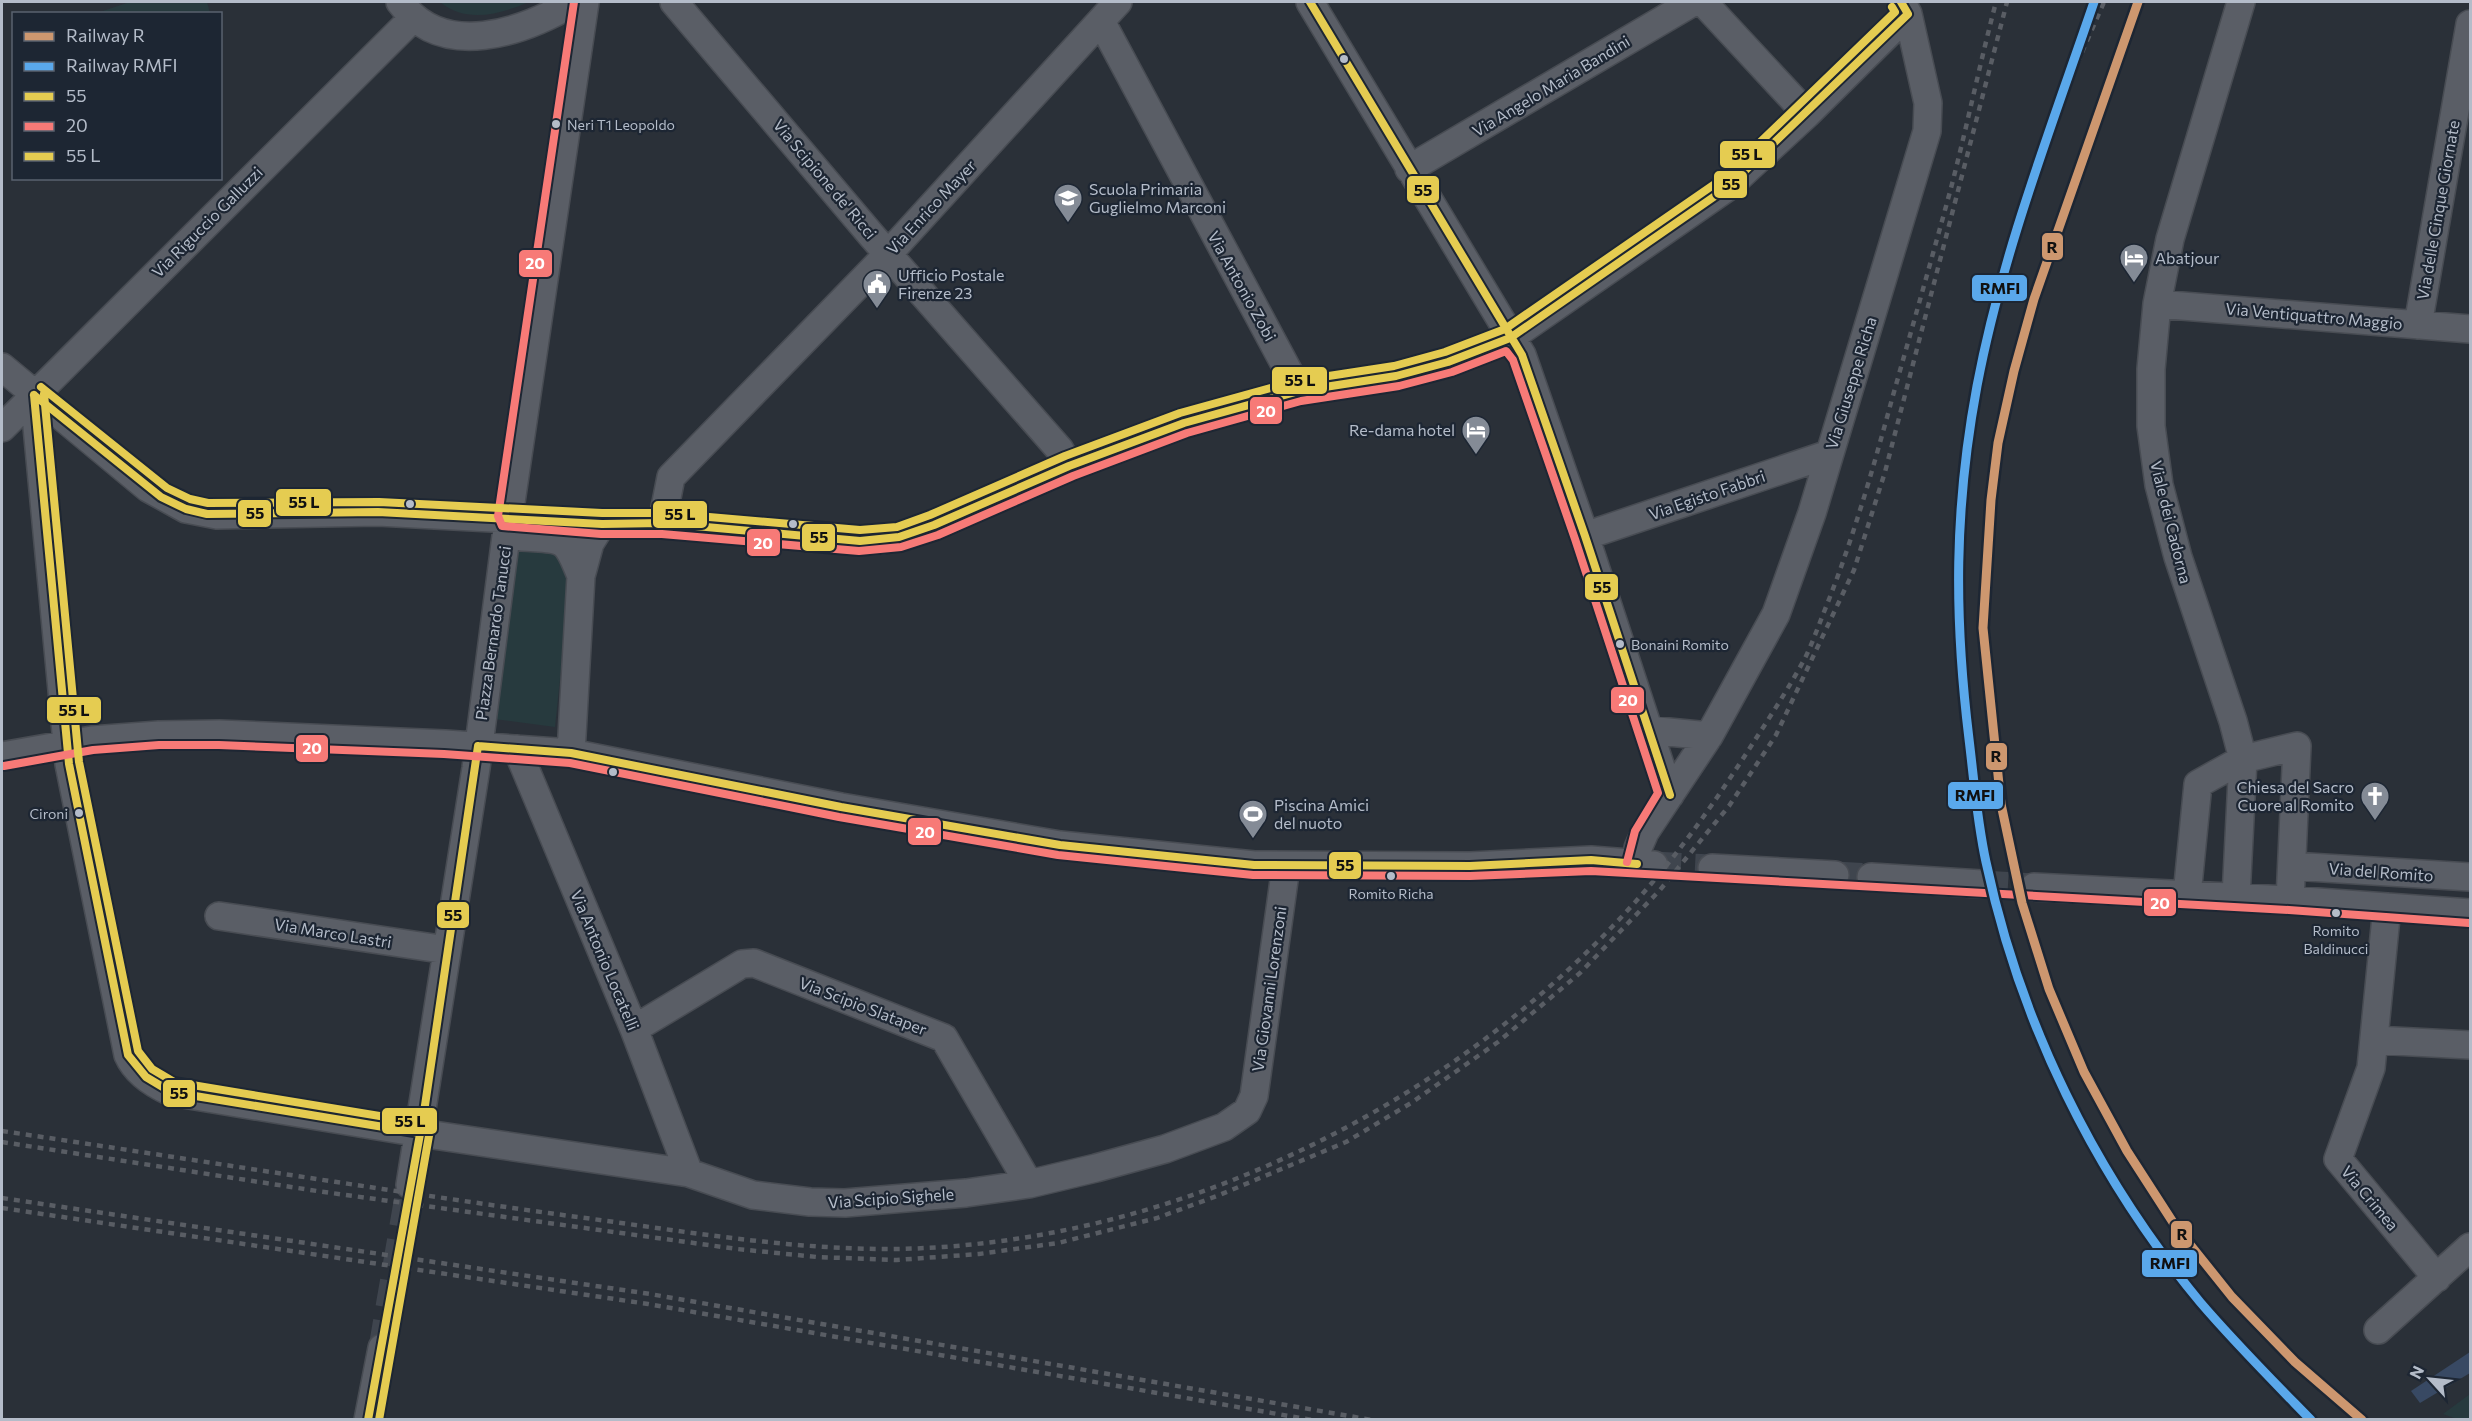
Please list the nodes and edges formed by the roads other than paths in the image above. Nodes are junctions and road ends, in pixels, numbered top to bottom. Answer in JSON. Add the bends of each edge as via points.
{"nodes":[{"id":1,"x":574,"y":2,"type":"edge"},
{"id":2,"x":585,"y":2,"type":"edge"},
{"id":3,"x":674,"y":2,"type":"edge"},
{"id":4,"x":1311,"y":2,"type":"edge"},
{"id":5,"x":1693,"y":2,"type":"edge"},
{"id":6,"x":1703,"y":2,"type":"edge"},
{"id":7,"x":2241,"y":2,"type":"edge"},
{"id":8,"x":1904,"y":8,"type":"edge"},
{"id":9,"x":406,"y":10,"type":"edge"},
{"id":10,"x":1109,"y":11,"type":"edge"},
{"id":11,"x":2470,"y":24,"type":"edge"},
{"id":12,"x":1807,"y":114,"type":"junction"},
{"id":13,"x":1409,"y":169,"type":"junction"},
{"id":14,"x":888,"y":254,"type":"junction"},
{"id":15,"x":2157,"y":304,"type":"junction"},
{"id":16,"x":2418,"y":325,"type":"junction"},
{"id":17,"x":2470,"y":329,"type":"edge"},
{"id":18,"x":1510,"y":338,"type":"junction"},
{"id":19,"x":2,"y":367,"type":"edge"},
{"id":20,"x":1299,"y":391,"type":"junction"},
{"id":21,"x":34,"y":395,"type":"junction"},
{"id":22,"x":2,"y":428,"type":"edge"},
{"id":23,"x":1829,"y":454,"type":"junction"},
{"id":24,"x":1069,"y":466,"type":"junction"},
{"id":25,"x":662,"y":523,"type":"junction"},
{"id":26,"x":602,"y":524,"type":"junction"},
{"id":27,"x":507,"y":527,"type":"junction"},
{"id":28,"x":1586,"y":536,"type":"junction"},
{"id":29,"x":581,"y":576,"type":"junction"},
{"id":30,"x":1648,"y":730,"type":"junction"},
{"id":31,"x":1709,"y":736,"type":"junction"},
{"id":32,"x":67,"y":745,"type":"junction"},
{"id":33,"x":478,"y":746,"type":"junction"},
{"id":34,"x":517,"y":749,"type":"junction"},
{"id":35,"x":571,"y":753,"type":"junction"},
{"id":36,"x":2,"y":756,"type":"edge"},
{"id":37,"x":2243,"y":759,"type":"junction"},
{"id":38,"x":1670,"y":795,"type":"junction"},
{"id":39,"x":1287,"y":866,"type":"junction"},
{"id":40,"x":2292,"y":866,"type":"junction"},
{"id":41,"x":1712,"y":868,"type":"tunnel mouth"},
{"id":42,"x":1835,"y":875,"type":"tunnel mouth"},
{"id":43,"x":1871,"y":877,"type":"tunnel mouth"},
{"id":44,"x":2470,"y":877,"type":"edge"},
{"id":45,"x":1981,"y":884,"type":"tunnel mouth"},
{"id":46,"x":2034,"y":886,"type":"tunnel mouth"},
{"id":47,"x":2187,"y":895,"type":"junction"},
{"id":48,"x":2236,"y":897,"type":"junction"},
{"id":49,"x":2290,"y":900,"type":"junction"},
{"id":50,"x":2387,"y":907,"type":"junction"},
{"id":51,"x":2470,"y":913,"type":"edge"},
{"id":52,"x":219,"y":916,"type":"dead end"},
{"id":53,"x":447,"y":951,"type":"junction"},
{"id":54,"x":634,"y":1029,"type":"junction"},
{"id":55,"x":2375,"y":1040,"type":"junction"},
{"id":56,"x":2470,"y":1045,"type":"edge"},
{"id":57,"x":1247,"y":1110,"type":"joint"},
{"id":58,"x":420,"y":1133,"type":"junction"},
{"id":59,"x":689,"y":1173,"type":"junction"},
{"id":60,"x":1029,"y":1184,"type":"junction"},
{"id":61,"x":410,"y":1185,"type":"tunnel mouth"},
{"id":62,"x":2470,"y":1247,"type":"edge"},
{"id":63,"x":2437,"y":1278,"type":"junction"},
{"id":64,"x":2378,"y":1330,"type":"dead end"},
{"id":65,"x":382,"y":1348,"type":"tunnel mouth"},
{"id":66,"x":368,"y":1419,"type":"edge"}],
"edges":[{"from":1,"to":9,"type":"street","via":[[528,25],[497,35],[442,32]]},
{"from":2,"to":27,"type":"street"},
{"from":3,"to":14,"type":"street","name":"Via Scipione de' Ricci"},
{"from":4,"to":13,"type":"street"},
{"from":5,"to":13,"type":"street","name":"Via Angelo Maria Bandini"},
{"from":6,"to":12,"type":"street"},
{"from":7,"to":15,"type":"street","name":"Viale dei Cadorna","via":[[2170,239]]},
{"from":8,"to":12,"type":"street"},
{"from":8,"to":23,"type":"street","name":"Via Giuseppe Richa","via":[[1928,103],[1927,130]]},
{"from":9,"to":21,"type":"street","name":"Via Riguccio Galluzzi"},
{"from":10,"to":14,"type":"street","name":"Via Enrico Mayer"},
{"from":10,"to":20,"type":"street","name":"Via Antonio Zobi"},
{"from":11,"to":16,"type":"street","name":"Via delle Cinque Giornate"},
{"from":12,"to":18,"type":"street","via":[[1728,187]]},
{"from":13,"to":18,"type":"street"},
{"from":14,"to":24,"type":"street","name":"Via Scipione de' Ricci","via":[[1052,441]]},
{"from":14,"to":25,"type":"street","name":"Via Enrico Mayer","via":[[671,477]]},
{"from":15,"to":16,"type":"street","name":"Via Ventiquattro Maggio"},
{"from":15,"to":37,"type":"street","name":"Viale dei Cadorna","via":[[2151,426],[2159,485]]},
{"from":16,"to":17,"type":"street","name":"Via Ventiquattro Maggio"},
{"from":18,"to":20,"type":"street","via":[[1448,362]]},
{"from":18,"to":28,"type":"street","via":[[1522,355]]},
{"from":19,"to":21,"type":"street"},
{"from":20,"to":24,"type":"street","via":[[1184,423]]},
{"from":21,"to":22,"type":"street","name":"Via Riguccio Galluzzi"},
{"from":21,"to":27,"type":"street","via":[[154,492],[198,512],[378,512]]},
{"from":21,"to":32,"type":"street","name":"Via Scipio Sighele"},
{"from":23,"to":28,"type":"street","name":"Via Egisto Fabbri"},
{"from":23,"to":31,"type":"street","name":"Via Giuseppe Richa","via":[[1776,614]]},
{"from":24,"to":25,"type":"street","via":[[934,525],[880,540]]},
{"from":25,"to":26,"type":"street"},
{"from":26,"to":27,"type":"street"},
{"from":26,"to":29,"type":"street","name":"Piazza Bernardo Tanucci","via":[[590,543]]},
{"from":27,"to":29,"type":"street","name":"Piazza Bernardo Tanucci","via":[[560,541],[570,548]]},
{"from":27,"to":33,"type":"street","name":"Piazza Bernardo Tanucci"},
{"from":28,"to":30,"type":"street"},
{"from":29,"to":35,"type":"street","name":"Piazza Bernardo Tanucci"},
{"from":30,"to":31,"type":"street"},
{"from":30,"to":38,"type":"street"},
{"from":31,"to":38,"type":"street","name":"Via Giuseppe Richa"},
{"from":32,"to":33,"type":"street","via":[[125,736],[219,734]]},
{"from":32,"to":36,"type":"street"},
{"from":32,"to":58,"type":"street","name":"Via Scipio Sighele","via":[[128,1055],[136,1068],[171,1092]]},
{"from":33,"to":34,"type":"street"},
{"from":33,"to":53,"type":"street","name":"Piazza Bernardo Tanucci"},
{"from":34,"to":35,"type":"street"},
{"from":34,"to":54,"type":"street","name":"Via Antonio Locatelli"},
{"from":35,"to":39,"type":"street","via":[[841,807],[1060,845]]},
{"from":37,"to":40,"type":"street","via":[[2297,746]]},
{"from":37,"to":47,"type":"street","via":[[2198,784]]},
{"from":37,"to":48,"type":"street","name":"Viale dei Cadorna"},
{"from":38,"to":39,"type":"street","name":"Via Giuseppe Richa","via":[[1638,848],[1645,865],[1591,860],[1470,866]]},
{"from":39,"to":57,"type":"street","name":"Via Giovanni Lorenzoni","via":[[1254,1095]]},
{"from":40,"to":44,"type":"street","name":"Via del Romito"},
{"from":40,"to":49,"type":"street"},
{"from":41,"to":42,"type":"street"},
{"from":43,"to":45,"type":"street"},
{"from":46,"to":47,"type":"street"},
{"from":47,"to":48,"type":"street"},
{"from":48,"to":49,"type":"street"},
{"from":49,"to":50,"type":"street"},
{"from":50,"to":51,"type":"street"},
{"from":50,"to":55,"type":"street","name":"Via Crimea"},
{"from":52,"to":53,"type":"street","name":"Via Marco Lastri"},
{"from":53,"to":58,"type":"street","name":"Piazza Bernardo Tanucci"},
{"from":54,"to":59,"type":"street","name":"Via Antonio Locatelli"},
{"from":54,"to":60,"type":"street","name":"Via Scipio Slataper","via":[[742,964],[754,963],[944,1038]]},
{"from":55,"to":56,"type":"street"},
{"from":55,"to":63,"type":"street","name":"Via Crimea","via":[[2371,1068],[2338,1159]]},
{"from":57,"to":60,"type":"street","name":"Via Scipio Sighele","via":[[1224,1128],[1165,1149]]},
{"from":58,"to":59,"type":"street","name":"Via Scipio Sighele"},
{"from":58,"to":61,"type":"street","name":"Piazza Bernardo Tanucci"},
{"from":59,"to":60,"type":"street","name":"Via Scipio Sighele","via":[[742,1193],[820,1203],[861,1203]]},
{"from":62,"to":63,"type":"street"},
{"from":63,"to":64,"type":"street"},
{"from":65,"to":66,"type":"street"}]}
